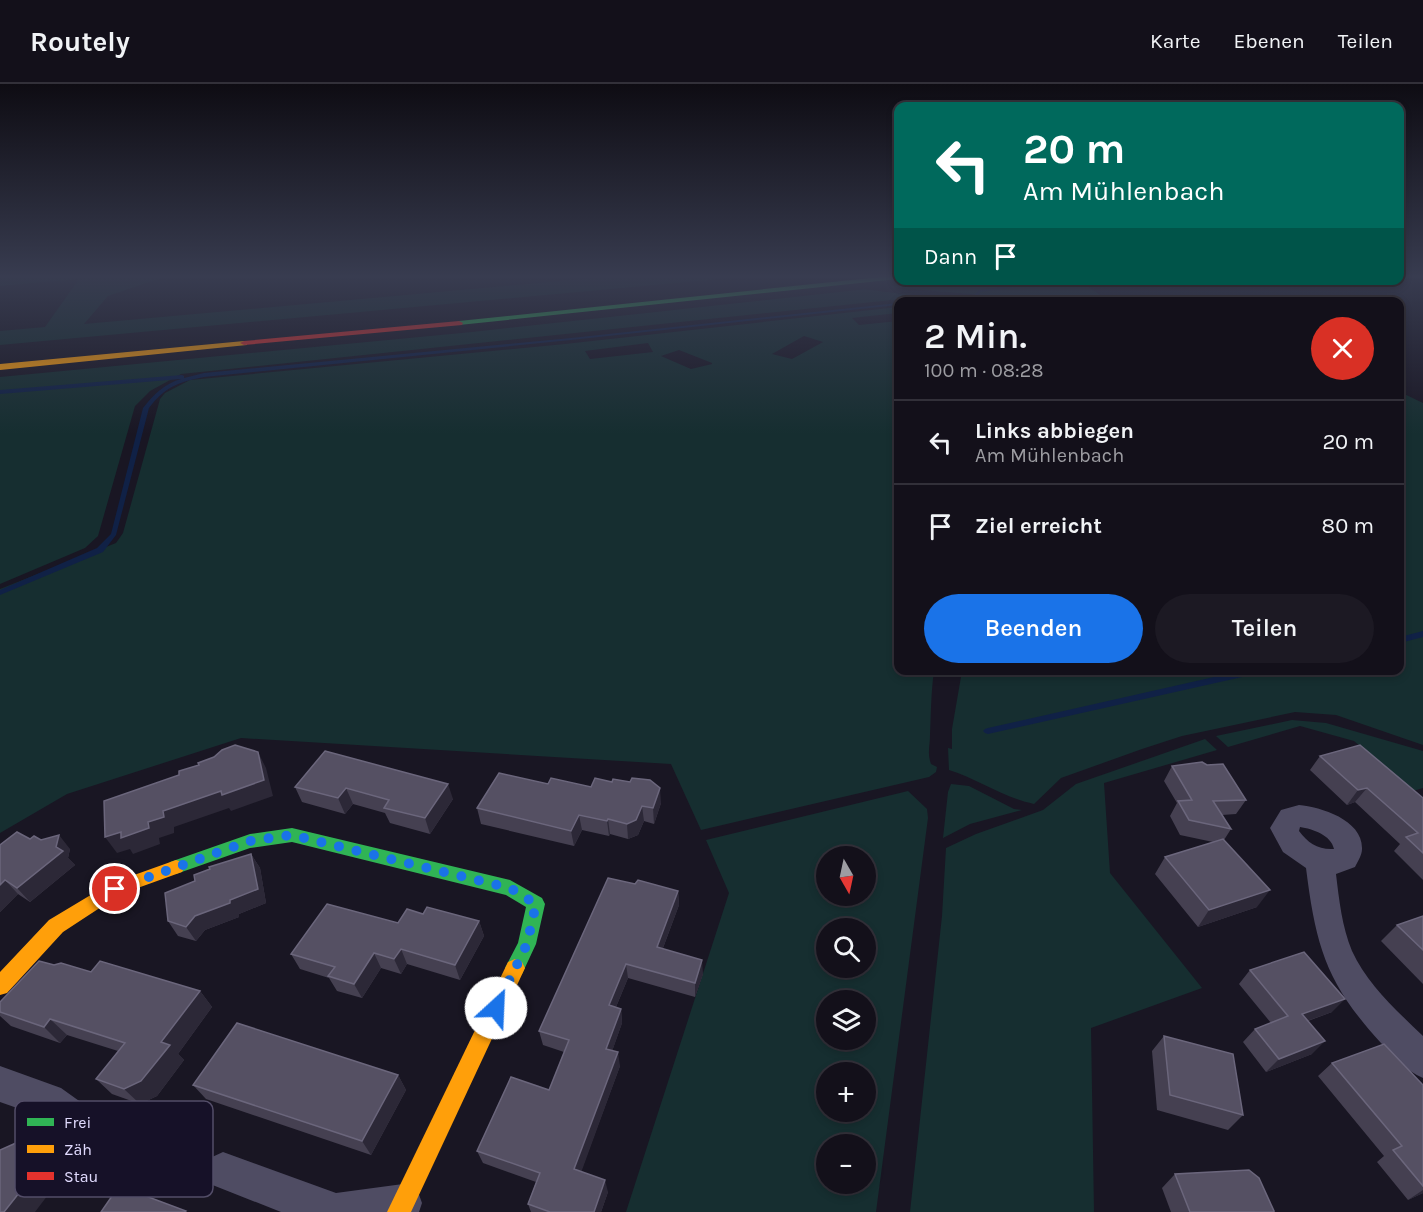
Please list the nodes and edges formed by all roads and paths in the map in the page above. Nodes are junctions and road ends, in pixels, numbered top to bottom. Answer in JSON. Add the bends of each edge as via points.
{"nodes":[{"id":1,"x":298,"y":329,"type":"edge"},
{"id":2,"x":403,"y":329,"type":"edge"},
{"id":3,"x":0,"y":356,"type":"edge"},
{"id":4,"x":0,"y":367,"type":"edge"},
{"id":5,"x":1319,"y":861,"type":"dead end"},
{"id":6,"x":0,"y":986,"type":"edge"},
{"id":7,"x":1423,"y":1061,"type":"edge"},
{"id":8,"x":0,"y":1084,"type":"edge"},
{"id":9,"x":48,"y":1101,"type":"edge"},
{"id":10,"x":223,"y":1171,"type":"dead end"},
{"id":11,"x":401,"y":1208,"type":"edge"},
{"id":12,"x":333,"y":1212,"type":"edge"},
{"id":13,"x":338,"y":1212,"type":"edge"}],
"edges":[{"from":1,"to":3,"type":"main road"},
{"from":2,"to":4,"type":"main road"},
{"from":5,"to":7,"type":"street","via":[[1330,930],[1347,973]]},
{"from":6,"to":11,"type":"main road","via":[[56,926],[115,889],[250,841],[292,835],[510,888],[536,904],[527,944]]},
{"from":8,"to":9,"type":"street"},
{"from":10,"to":12,"type":"street"},
{"from":11,"to":13,"type":"street"}]}
